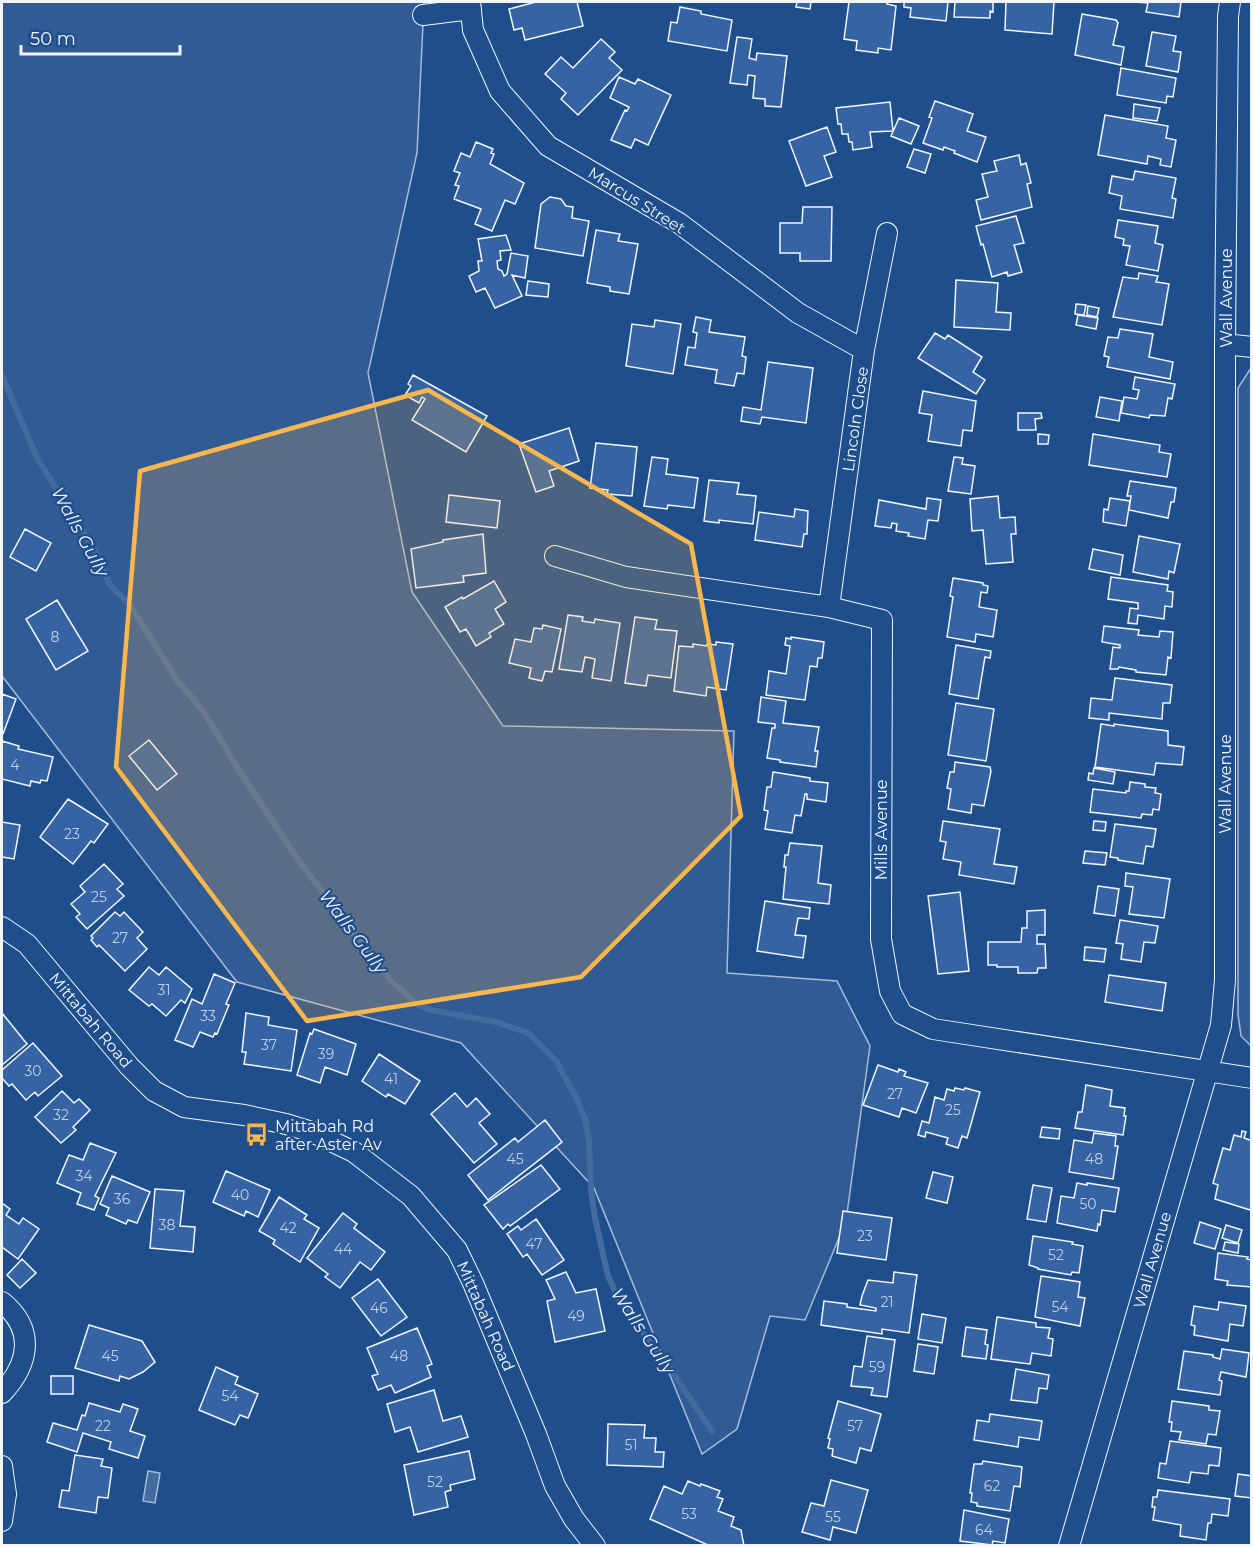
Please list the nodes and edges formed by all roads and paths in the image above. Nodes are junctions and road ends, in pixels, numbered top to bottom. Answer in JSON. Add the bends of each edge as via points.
{"nodes":[{"id":1,"x":1230,"y":2,"type":"edge"},
{"id":2,"x":471,"y":5,"type":"edge"},
{"id":3,"x":423,"y":15,"type":"dead end"},
{"id":4,"x":887,"y":233,"type":"dead end"},
{"id":5,"x":1225,"y":344,"type":"junction"},
{"id":6,"x":1251,"y":347,"type":"edge"},
{"id":7,"x":864,"y":350,"type":"junction"},
{"id":8,"x":555,"y":556,"type":"dead end"},
{"id":9,"x":829,"y":607,"type":"junction"},
{"id":10,"x":2,"y":927,"type":"edge"},
{"id":11,"x":1208,"y":1071,"type":"junction"},
{"id":12,"x":1251,"y":1078,"type":"edge"},
{"id":13,"x":2,"y":1302,"type":"edge"},
{"id":14,"x":2,"y":1394,"type":"edge"},
{"id":15,"x":2,"y":1466,"type":"edge"},
{"id":16,"x":2,"y":1521,"type":"edge"},
{"id":17,"x":595,"y":1545,"type":"edge"},
{"id":18,"x":1069,"y":1545,"type":"edge"}],
"edges":[{"from":1,"to":5,"type":"street","name":"Wall Avenue"},
{"from":2,"to":3,"type":"street"},
{"from":2,"to":7,"type":"street","name":"Marcus Street","via":[[473,30],[500,91],[548,146],[679,223],[798,313]]},
{"from":4,"to":7,"type":"street","name":"Lincoln Close"},
{"from":5,"to":6,"type":"street"},
{"from":5,"to":11,"type":"street","name":"Wall Avenue","via":[[1225,980],[1221,1025]]},
{"from":7,"to":9,"type":"street","name":"Lincoln Close"},
{"from":8,"to":9,"type":"street","name":"Mills Avenue","via":[[626,577]]},
{"from":9,"to":11,"type":"street","name":"Mills Avenue","via":[[882,620],[881,939],[890,992],[902,1014],[933,1029]]},
{"from":10,"to":17,"type":"street","name":"Mittabah Road","via":[[27,944],[154,1091],[184,1107],[244,1115],[312,1132],[354,1152],[411,1196],[457,1250],[555,1486]]},
{"from":11,"to":12,"type":"street","name":"Mills Avenue"},
{"from":11,"to":18,"type":"street","name":"Wall Avenue"},
{"from":13,"to":14,"type":"street","via":[[22,1327],[26,1344],[16,1377]]},
{"from":15,"to":16,"type":"street","via":[[6,1494]]}]}
